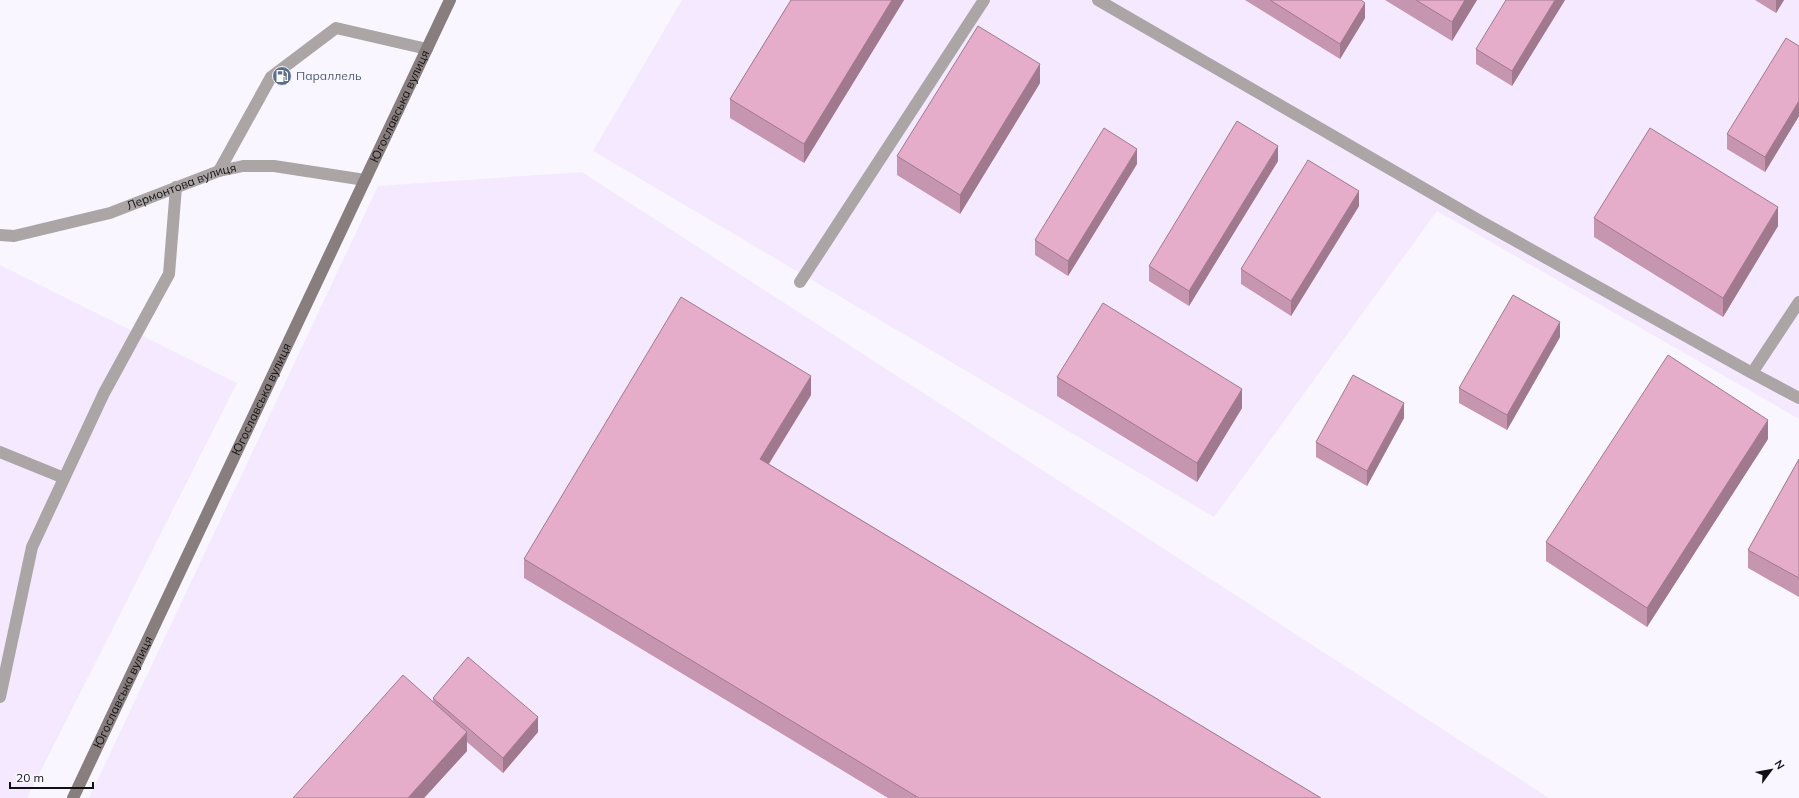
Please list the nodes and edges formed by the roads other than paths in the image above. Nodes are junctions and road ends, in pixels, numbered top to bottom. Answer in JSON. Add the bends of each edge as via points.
{"nodes":[{"id":1,"x":450,"y":0,"type":"edge"},
{"id":2,"x":984,"y":0,"type":"edge"},
{"id":3,"x":1106,"y":2,"type":"edge"},
{"id":4,"x":427,"y":49,"type":"junction"},
{"id":5,"x":219,"y":170,"type":"junction"},
{"id":6,"x":365,"y":180,"type":"junction"},
{"id":7,"x":176,"y":187,"type":"junction"},
{"id":8,"x":0,"y":235,"type":"edge"},
{"id":9,"x":800,"y":282,"type":"dead end"},
{"id":10,"x":1799,"y":302,"type":"edge"},
{"id":11,"x":1752,"y":373,"type":"junction"},
{"id":12,"x":1799,"y":398,"type":"edge"},
{"id":13,"x":0,"y":452,"type":"edge"},
{"id":14,"x":64,"y":478,"type":"junction"},
{"id":15,"x":0,"y":697,"type":"edge"},
{"id":16,"x":73,"y":798,"type":"edge"}],
"edges":[{"from":1,"to":4,"type":"main road","name":"Югославська вулиця"},
{"from":2,"to":9,"type":"street"},
{"from":3,"to":11,"type":"street","via":[[1473,217]]},
{"from":4,"to":5,"type":"street","via":[[336,28],[271,78]]},
{"from":4,"to":6,"type":"main road","name":"Югославська вулиця"},
{"from":5,"to":6,"type":"street","name":"Лермонтова вулиця","via":[[243,166],[274,166]]},
{"from":5,"to":7,"type":"street","name":"Лермонтова вулиця"},
{"from":6,"to":16,"type":"main road","name":"Югославська вулиця"},
{"from":7,"to":8,"type":"street","name":"Лермонтова вулиця","via":[[110,213],[14,236]]},
{"from":7,"to":14,"type":"street","via":[[169,274],[104,393]]},
{"from":10,"to":11,"type":"street"},
{"from":11,"to":12,"type":"street"},
{"from":13,"to":14,"type":"street"},
{"from":14,"to":15,"type":"street","via":[[32,547]]}]}
